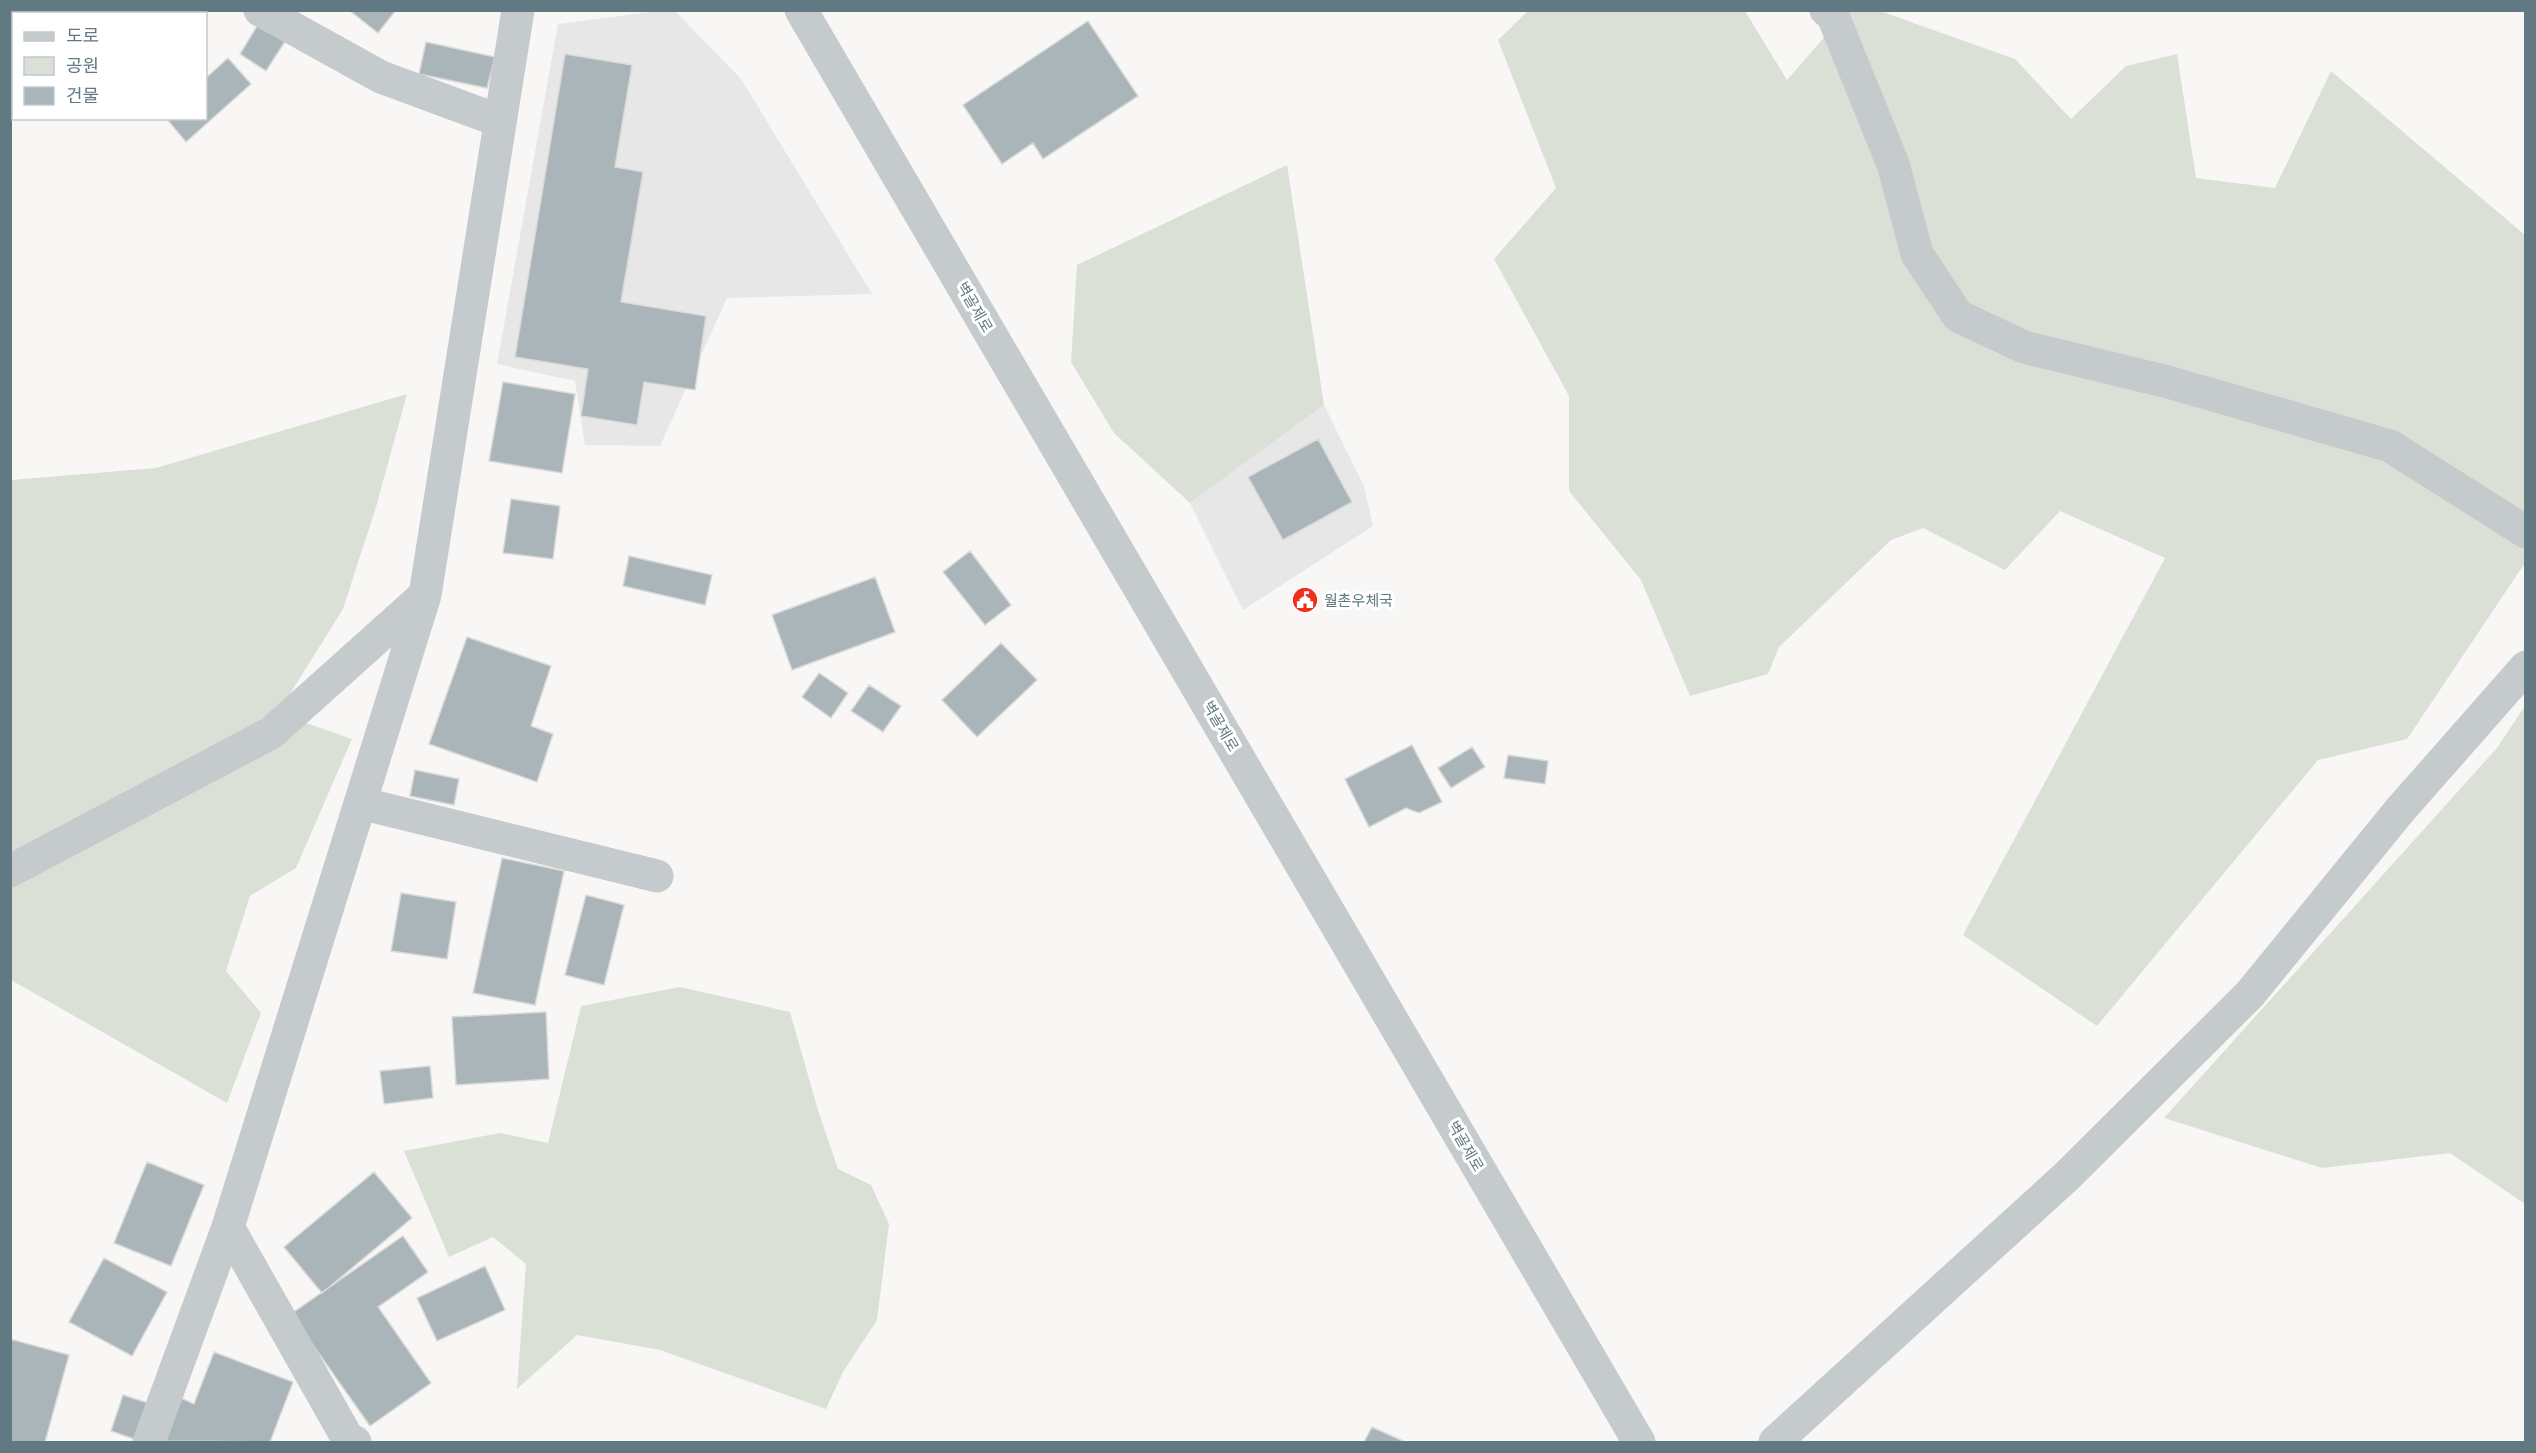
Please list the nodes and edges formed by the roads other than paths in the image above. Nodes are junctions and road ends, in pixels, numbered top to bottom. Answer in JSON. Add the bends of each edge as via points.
{"nodes":[{"id":1,"x":260,"y":10,"type":"edge"},
{"id":2,"x":518,"y":10,"type":"edge"},
{"id":3,"x":801,"y":10,"type":"edge"},
{"id":4,"x":1826,"y":10,"type":"edge"},
{"id":5,"x":500,"y":121,"type":"junction"},
{"id":6,"x":2526,"y":532,"type":"edge"},
{"id":7,"x":425,"y":595,"type":"junction"},
{"id":8,"x":2526,"y":668,"type":"edge"},
{"id":9,"x":360,"y":803,"type":"junction"},
{"id":10,"x":10,"y":871,"type":"edge"},
{"id":11,"x":657,"y":876,"type":"dead end"},
{"id":12,"x":228,"y":1227,"type":"junction"},
{"id":13,"x":1630,"y":1438,"type":"edge"},
{"id":14,"x":149,"y":1443,"type":"edge"},
{"id":15,"x":355,"y":1443,"type":"edge"},
{"id":16,"x":1774,"y":1443,"type":"edge"}],
"edges":[{"from":1,"to":5,"type":"street","via":[[381,77]]},
{"from":2,"to":5,"type":"street"},
{"from":3,"to":13,"type":"street","name":"벽골제로"},
{"from":4,"to":6,"type":"street","via":[[1833,16],[1893,164],[1917,254],[1958,316],[2024,347],[2168,382],[2390,446]]},
{"from":5,"to":7,"type":"street"},
{"from":7,"to":9,"type":"street"},
{"from":7,"to":10,"type":"street","via":[[271,733]]},
{"from":8,"to":16,"type":"street","via":[[2400,810],[2250,994],[2067,1176]]},
{"from":9,"to":11,"type":"street"},
{"from":9,"to":12,"type":"street"},
{"from":12,"to":14,"type":"street"},
{"from":12,"to":15,"type":"street","via":[[348,1439]]}]}
